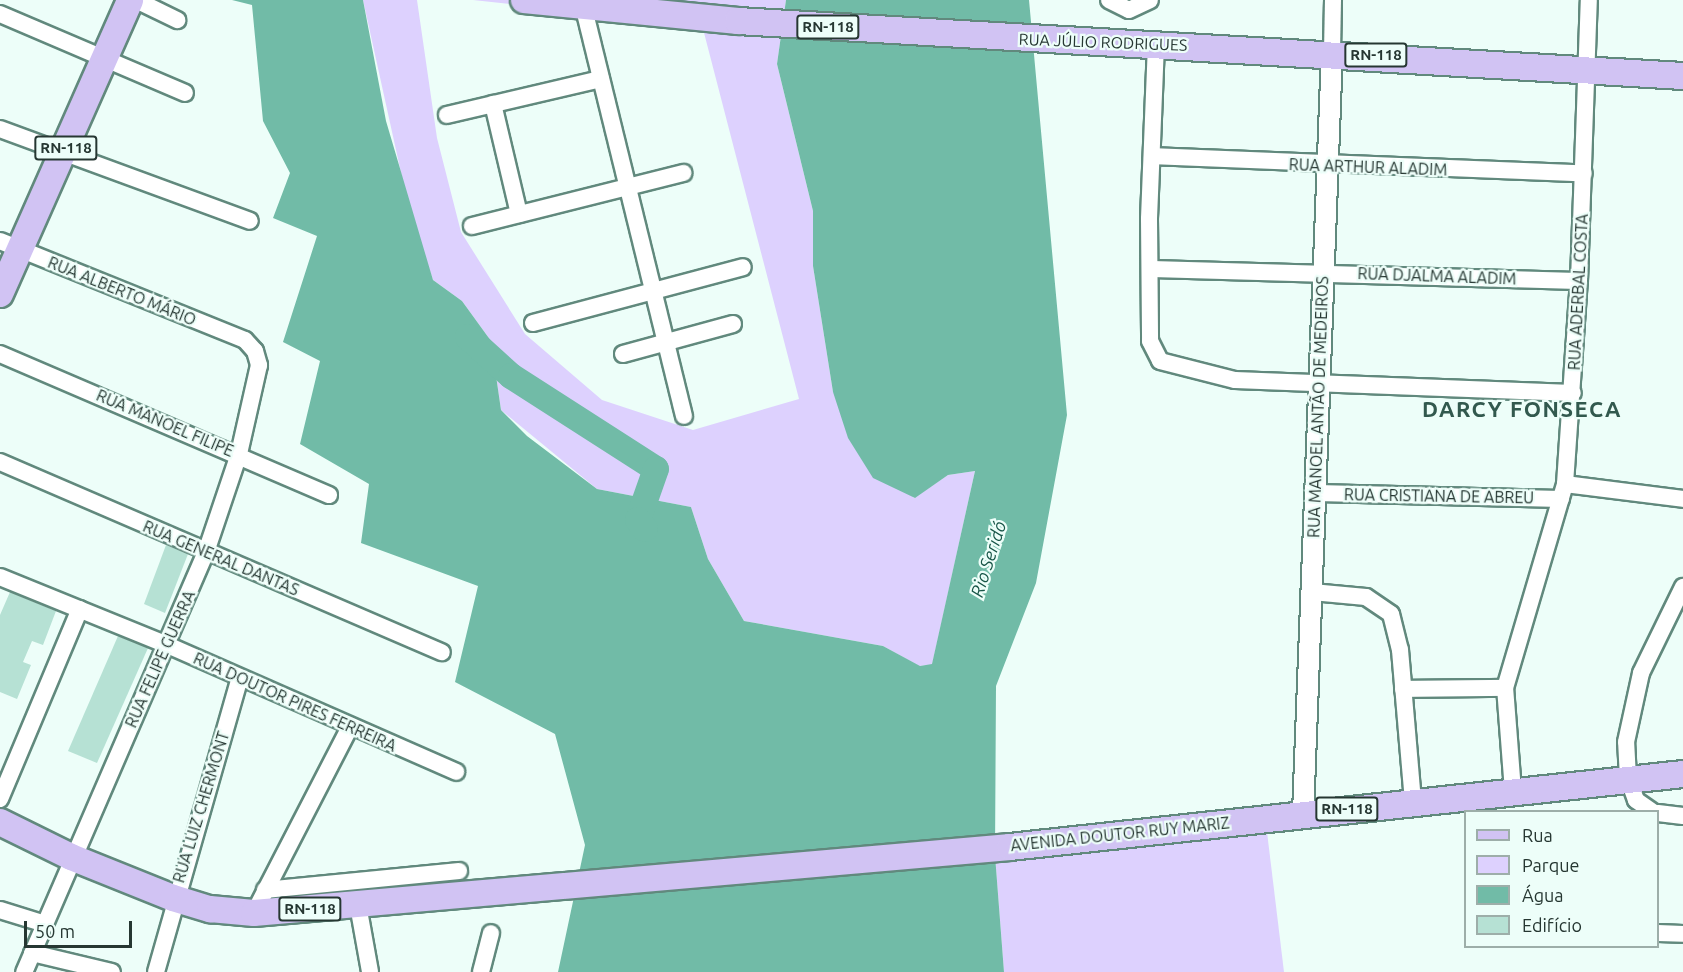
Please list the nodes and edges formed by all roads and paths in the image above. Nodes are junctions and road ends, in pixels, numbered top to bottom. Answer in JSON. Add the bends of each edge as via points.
{"nodes":[{"id":1,"x":130,"y":0,"type":"edge"},
{"id":2,"x":136,"y":0,"type":"edge"},
{"id":3,"x":524,"y":0,"type":"edge"},
{"id":4,"x":1333,"y":0,"type":"edge"},
{"id":5,"x":1589,"y":0,"type":"edge"},
{"id":6,"x":1111,"y":2,"type":"edge"},
{"id":7,"x":1145,"y":3,"type":"edge"},
{"id":8,"x":573,"y":5,"type":"edge"},
{"id":9,"x":0,"y":14,"type":"edge"},
{"id":10,"x":177,"y":20,"type":"dead end"},
{"id":11,"x":1156,"y":44,"type":"junction"},
{"id":12,"x":1332,"y":52,"type":"junction"},
{"id":13,"x":105,"y":56,"type":"junction"},
{"id":14,"x":1586,"y":70,"type":"junction"},
{"id":15,"x":1683,"y":76,"type":"edge"},
{"id":16,"x":601,"y":79,"type":"junction"},
{"id":17,"x":185,"y":93,"type":"dead end"},
{"id":18,"x":493,"y":104,"type":"junction"},
{"id":19,"x":447,"y":115,"type":"dead end"},
{"id":20,"x":0,"y":129,"type":"edge"},
{"id":21,"x":64,"y":153,"type":"junction"},
{"id":22,"x":1152,"y":156,"type":"junction"},
{"id":23,"x":1327,"y":167,"type":"junction"},
{"id":24,"x":683,"y":173,"type":"dead end"},
{"id":25,"x":1584,"y":173,"type":"junction"},
{"id":26,"x":628,"y":186,"type":"junction"},
{"id":27,"x":519,"y":214,"type":"junction"},
{"id":28,"x":250,"y":220,"type":"dead end"},
{"id":29,"x":472,"y":226,"type":"dead end"},
{"id":30,"x":10,"y":245,"type":"edge"},
{"id":31,"x":743,"y":267,"type":"dead end"},
{"id":32,"x":1150,"y":269,"type":"junction"},
{"id":33,"x":1322,"y":272,"type":"junction"},
{"id":34,"x":1579,"y":281,"type":"junction"},
{"id":35,"x":654,"y":291,"type":"junction"},
{"id":36,"x":0,"y":294,"type":"edge"},
{"id":37,"x":533,"y":323,"type":"dead end"},
{"id":38,"x":733,"y":324,"type":"dead end"},
{"id":39,"x":244,"y":340,"type":"joint"},
{"id":40,"x":667,"y":342,"type":"junction"},
{"id":41,"x":0,"y":354,"type":"edge"},
{"id":42,"x":623,"y":354,"type":"dead end"},
{"id":43,"x":1320,"y":381,"type":"junction"},
{"id":44,"x":1573,"y":393,"type":"junction"},
{"id":45,"x":684,"y":416,"type":"dead end"},
{"id":46,"x":239,"y":454,"type":"junction"},
{"id":47,"x":0,"y":462,"type":"edge"},
{"id":48,"x":1563,"y":491,"type":"junction"},
{"id":49,"x":1317,"y":493,"type":"junction"},
{"id":50,"x":329,"y":495,"type":"dead end"},
{"id":51,"x":1683,"y":499,"type":"edge"},
{"id":52,"x":206,"y":552,"type":"junction"},
{"id":53,"x":0,"y":577,"type":"edge"},
{"id":54,"x":1683,"y":587,"type":"edge"},
{"id":55,"x":1312,"y":592,"type":"junction"},
{"id":56,"x":80,"y":609,"type":"junction"},
{"id":57,"x":165,"y":644,"type":"junction"},
{"id":58,"x":442,"y":652,"type":"dead end"},
{"id":59,"x":240,"y":678,"type":"junction"},
{"id":60,"x":1505,"y":688,"type":"junction"},
{"id":61,"x":1403,"y":689,"type":"junction"},
{"id":62,"x":350,"y":727,"type":"junction"},
{"id":63,"x":456,"y":772,"type":"dead end"},
{"id":64,"x":1683,"y":774,"type":"edge"},
{"id":65,"x":1628,"y":778,"type":"junction"},
{"id":66,"x":1514,"y":791,"type":"junction"},
{"id":67,"x":0,"y":799,"type":"edge"},
{"id":68,"x":1413,"y":803,"type":"junction"},
{"id":69,"x":1650,"y":810,"type":"edge"},
{"id":70,"x":1659,"y":813,"type":"edge"},
{"id":71,"x":1303,"y":814,"type":"junction"},
{"id":72,"x":1683,"y":816,"type":"edge"},
{"id":73,"x":0,"y":822,"type":"edge"},
{"id":74,"x":71,"y":857,"type":"junction"},
{"id":75,"x":459,"y":871,"type":"dead end"},
{"id":76,"x":265,"y":890,"type":"junction"},
{"id":77,"x":173,"y":898,"type":"junction"},
{"id":78,"x":358,"y":905,"type":"junction"},
{"id":79,"x":0,"y":910,"type":"edge"},
{"id":80,"x":254,"y":913,"type":"junction"},
{"id":81,"x":45,"y":924,"type":"junction"},
{"id":82,"x":491,"y":933,"type":"dead end"},
{"id":83,"x":1659,"y":933,"type":"edge"},
{"id":84,"x":1683,"y":934,"type":"edge"},
{"id":85,"x":32,"y":952,"type":"junction"},
{"id":86,"x":24,"y":972,"type":"edge"},
{"id":87,"x":112,"y":972,"type":"edge"},
{"id":88,"x":156,"y":972,"type":"edge"},
{"id":89,"x":370,"y":972,"type":"edge"},
{"id":90,"x":481,"y":972,"type":"edge"}],
"edges":[{"from":1,"to":13,"type":"main road","number":"RN-118"},
{"from":2,"to":10,"type":"street"},
{"from":3,"to":8,"type":"main road","name":"RUA JÚLIO RODRIGUES","number":"RN-118"},
{"from":4,"to":12,"type":"street","name":"RUA MANOEL ANTÃO DE MEDEIROS"},
{"from":5,"to":14,"type":"street","name":"RUA ADERBAL COSTA"},
{"from":6,"to":7,"type":"street","via":[[1129,10]]},
{"from":8,"to":11,"type":"main road","name":"RUA JÚLIO RODRIGUES","number":"RN-118","via":[[738,21],[1069,43]]},
{"from":8,"to":16,"type":"street"},
{"from":9,"to":13,"type":"street"},
{"from":11,"to":12,"type":"main road","name":"RUA JÚLIO RODRIGUES","number":"RN-118"},
{"from":11,"to":22,"type":"street"},
{"from":12,"to":14,"type":"main road","name":"RUA JÚLIO RODRIGUES","number":"RN-118"},
{"from":12,"to":23,"type":"street","name":"RUA MANOEL ANTÃO DE MEDEIROS"},
{"from":13,"to":17,"type":"street"},
{"from":13,"to":21,"type":"main road","number":"RN-118"},
{"from":14,"to":15,"type":"main road","name":"RUA JÚLIO RODRIGUES","number":"RN-118"},
{"from":14,"to":25,"type":"street","name":"RUA ADERBAL COSTA"},
{"from":16,"to":18,"type":"street"},
{"from":16,"to":26,"type":"street"},
{"from":18,"to":19,"type":"street"},
{"from":18,"to":27,"type":"street"},
{"from":20,"to":21,"type":"street"},
{"from":21,"to":28,"type":"street"},
{"from":21,"to":30,"type":"main road","number":"RN-118"},
{"from":22,"to":23,"type":"street","name":"RUA ARTHUR ALADIM"},
{"from":22,"to":32,"type":"street"},
{"from":23,"to":25,"type":"street","name":"RUA ARTHUR ALADIM"},
{"from":23,"to":33,"type":"street","name":"RUA MANOEL ANTÃO DE MEDEIROS"},
{"from":24,"to":26,"type":"street"},
{"from":25,"to":34,"type":"street","name":"RUA ADERBAL COSTA"},
{"from":26,"to":27,"type":"street"},
{"from":26,"to":35,"type":"street"},
{"from":27,"to":29,"type":"street"},
{"from":30,"to":36,"type":"main road","number":"RN-118"},
{"from":30,"to":39,"type":"street","name":"RUA ALBERTO MÁRIO"},
{"from":31,"to":35,"type":"street"},
{"from":32,"to":33,"type":"street","name":"RUA DJALMA ALADIM"},
{"from":32,"to":43,"type":"street","via":[[1153,354],[1182,370],[1227,379]]},
{"from":33,"to":34,"type":"street","name":"RUA DJALMA ALADIM"},
{"from":33,"to":43,"type":"street","name":"RUA MANOEL ANTÃO DE MEDEIROS"},
{"from":34,"to":44,"type":"street","name":"RUA ADERBAL COSTA"},
{"from":35,"to":37,"type":"street"},
{"from":35,"to":40,"type":"street"},
{"from":38,"to":40,"type":"street"},
{"from":39,"to":46,"type":"street","name":"RUA FELIPE GUERRA","via":[[260,365]]},
{"from":40,"to":42,"type":"street"},
{"from":40,"to":45,"type":"street"},
{"from":41,"to":46,"type":"street","name":"RUA MANOEL FILIPE"},
{"from":43,"to":44,"type":"street"},
{"from":43,"to":49,"type":"street","name":"RUA MANOEL ANTÃO DE MEDEIROS"},
{"from":44,"to":48,"type":"street","name":"RUA ADERBAL COSTA"},
{"from":46,"to":50,"type":"street","name":"RUA MANOEL FILIPE"},
{"from":46,"to":52,"type":"street","name":"RUA FELIPE GUERRA"},
{"from":47,"to":52,"type":"street","name":"RUA GENERAL DANTAS"},
{"from":48,"to":49,"type":"street","name":"RUA CRISTIANA DE ABREU"},
{"from":48,"to":51,"type":"street","name":"RUA CRISTIANA DE ABREU"},
{"from":48,"to":60,"type":"street","name":"RUA ADERBAL COSTA"},
{"from":49,"to":55,"type":"street","name":"RUA MANOEL ANTÃO DE MEDEIROS"},
{"from":52,"to":57,"type":"street","name":"RUA FELIPE GUERRA"},
{"from":52,"to":58,"type":"street","name":"RUA GENERAL DANTAS"},
{"from":53,"to":56,"type":"street","name":"RUA DOUTOR PIRES FERREIRA"},
{"from":54,"to":65,"type":"street","via":[[1641,674],[1626,742]]},
{"from":55,"to":61,"type":"street","via":[[1366,597],[1392,614]]},
{"from":55,"to":71,"type":"street","name":"RUA MANOEL ANTÃO DE MEDEIROS"},
{"from":56,"to":57,"type":"street","name":"RUA DOUTOR PIRES FERREIRA"},
{"from":56,"to":67,"type":"street"},
{"from":57,"to":59,"type":"street","name":"RUA DOUTOR PIRES FERREIRA"},
{"from":57,"to":74,"type":"street","name":"RUA FELIPE GUERRA"},
{"from":59,"to":62,"type":"street","name":"RUA DOUTOR PIRES FERREIRA"},
{"from":59,"to":77,"type":"street","name":"RUA LUIZ CHERMONT"},
{"from":60,"to":61,"type":"street"},
{"from":60,"to":66,"type":"street","name":"RUA ADERBAL COSTA"},
{"from":61,"to":68,"type":"street"},
{"from":62,"to":63,"type":"street","name":"RUA DOUTOR PIRES FERREIRA"},
{"from":62,"to":76,"type":"street"},
{"from":64,"to":65,"type":"main road","name":"AVENIDA DOUTOR RUY MARIZ","number":"RN-118"},
{"from":65,"to":66,"type":"main road","name":"AVENIDA DOUTOR RUY MARIZ","number":"RN-118"},
{"from":65,"to":69,"type":"street","via":[[1636,800]]},
{"from":66,"to":68,"type":"main road","name":"AVENIDA DOUTOR RUY MARIZ","number":"RN-118"},
{"from":68,"to":71,"type":"main road","name":"AVENIDA DOUTOR RUY MARIZ","number":"RN-118"},
{"from":70,"to":72,"type":"street"},
{"from":71,"to":78,"type":"main road","name":"AVENIDA DOUTOR RUY MARIZ","number":"RN-118","via":[[1011,847]]},
{"from":73,"to":74,"type":"main road","number":"RN-118"},
{"from":74,"to":77,"type":"main road","number":"RN-118"},
{"from":74,"to":81,"type":"street","name":"RUA FELIPE GUERRA"},
{"from":75,"to":76,"type":"street"},
{"from":76,"to":80,"type":"street"},
{"from":77,"to":80,"type":"main road","number":"RN-118","via":[[210,909]]},
{"from":77,"to":88,"type":"street","name":"RUA LUIZ CHERMONT"},
{"from":78,"to":80,"type":"main road","number":"RN-118"},
{"from":78,"to":89,"type":"street"},
{"from":79,"to":81,"type":"street"},
{"from":81,"to":85,"type":"street","name":"RUA FELIPE GUERRA"},
{"from":82,"to":90,"type":"street"},
{"from":83,"to":84,"type":"street"},
{"from":85,"to":86,"type":"street","name":"RUA FELIPE GUERRA"},
{"from":85,"to":87,"type":"street"}]}
